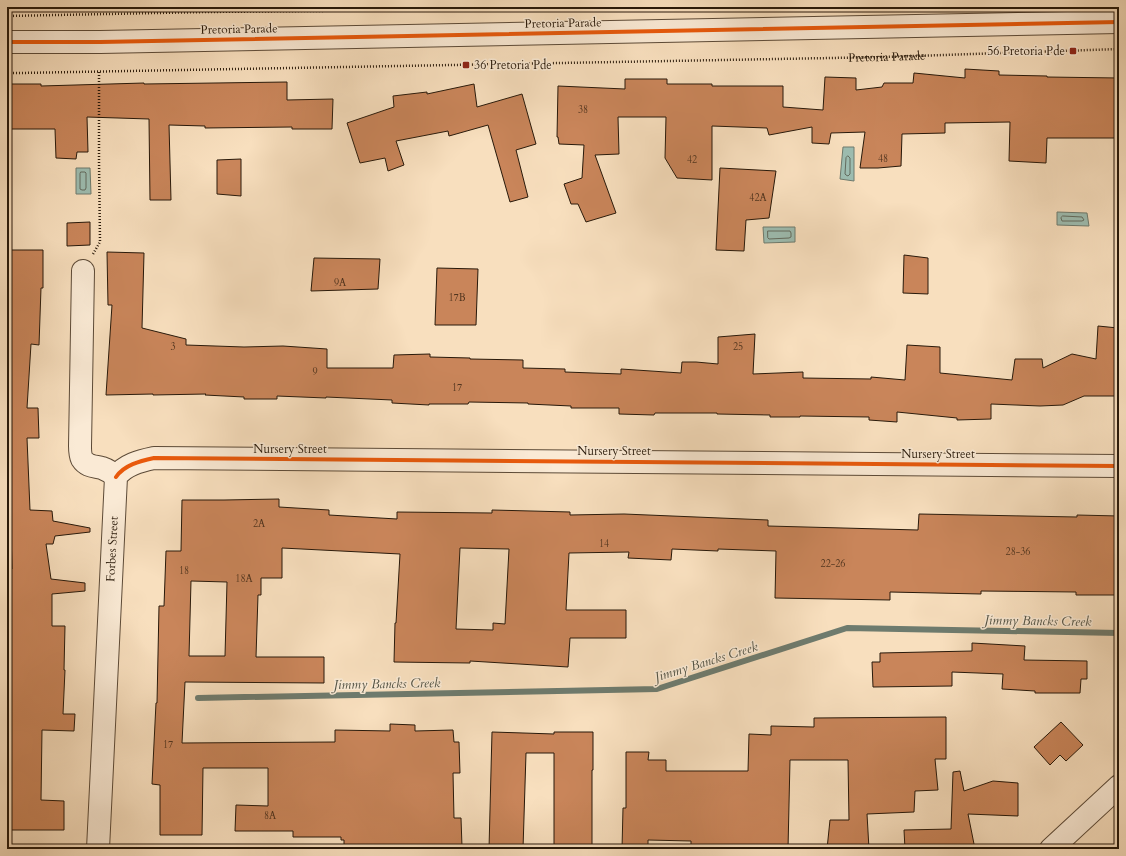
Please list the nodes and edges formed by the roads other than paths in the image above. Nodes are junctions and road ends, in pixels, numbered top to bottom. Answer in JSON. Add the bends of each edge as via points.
{"nodes":[{"id":1,"x":1119,"y":22,"type":"edge"},
{"id":2,"x":7,"y":42,"type":"edge"},
{"id":3,"x":83,"y":272,"type":"dead end"},
{"id":4,"x":1119,"y":466,"type":"edge"},
{"id":5,"x":116,"y":478,"type":"junction"},
{"id":6,"x":1119,"y":786,"type":"edge"},
{"id":7,"x":98,"y":849,"type":"edge"},
{"id":8,"x":1051,"y":849,"type":"edge"}],
"edges":[{"from":1,"to":2,"type":"street","name":"Pretoria Parade"},
{"from":3,"to":5,"type":"street","via":[[80,446],[82,458],[87,464],[112,472]]},
{"from":4,"to":5,"type":"street","name":"Nursery Street","via":[[154,458],[130,466]]},
{"from":5,"to":7,"type":"street","name":"Forbes Street"},
{"from":6,"to":8,"type":"street"}]}
